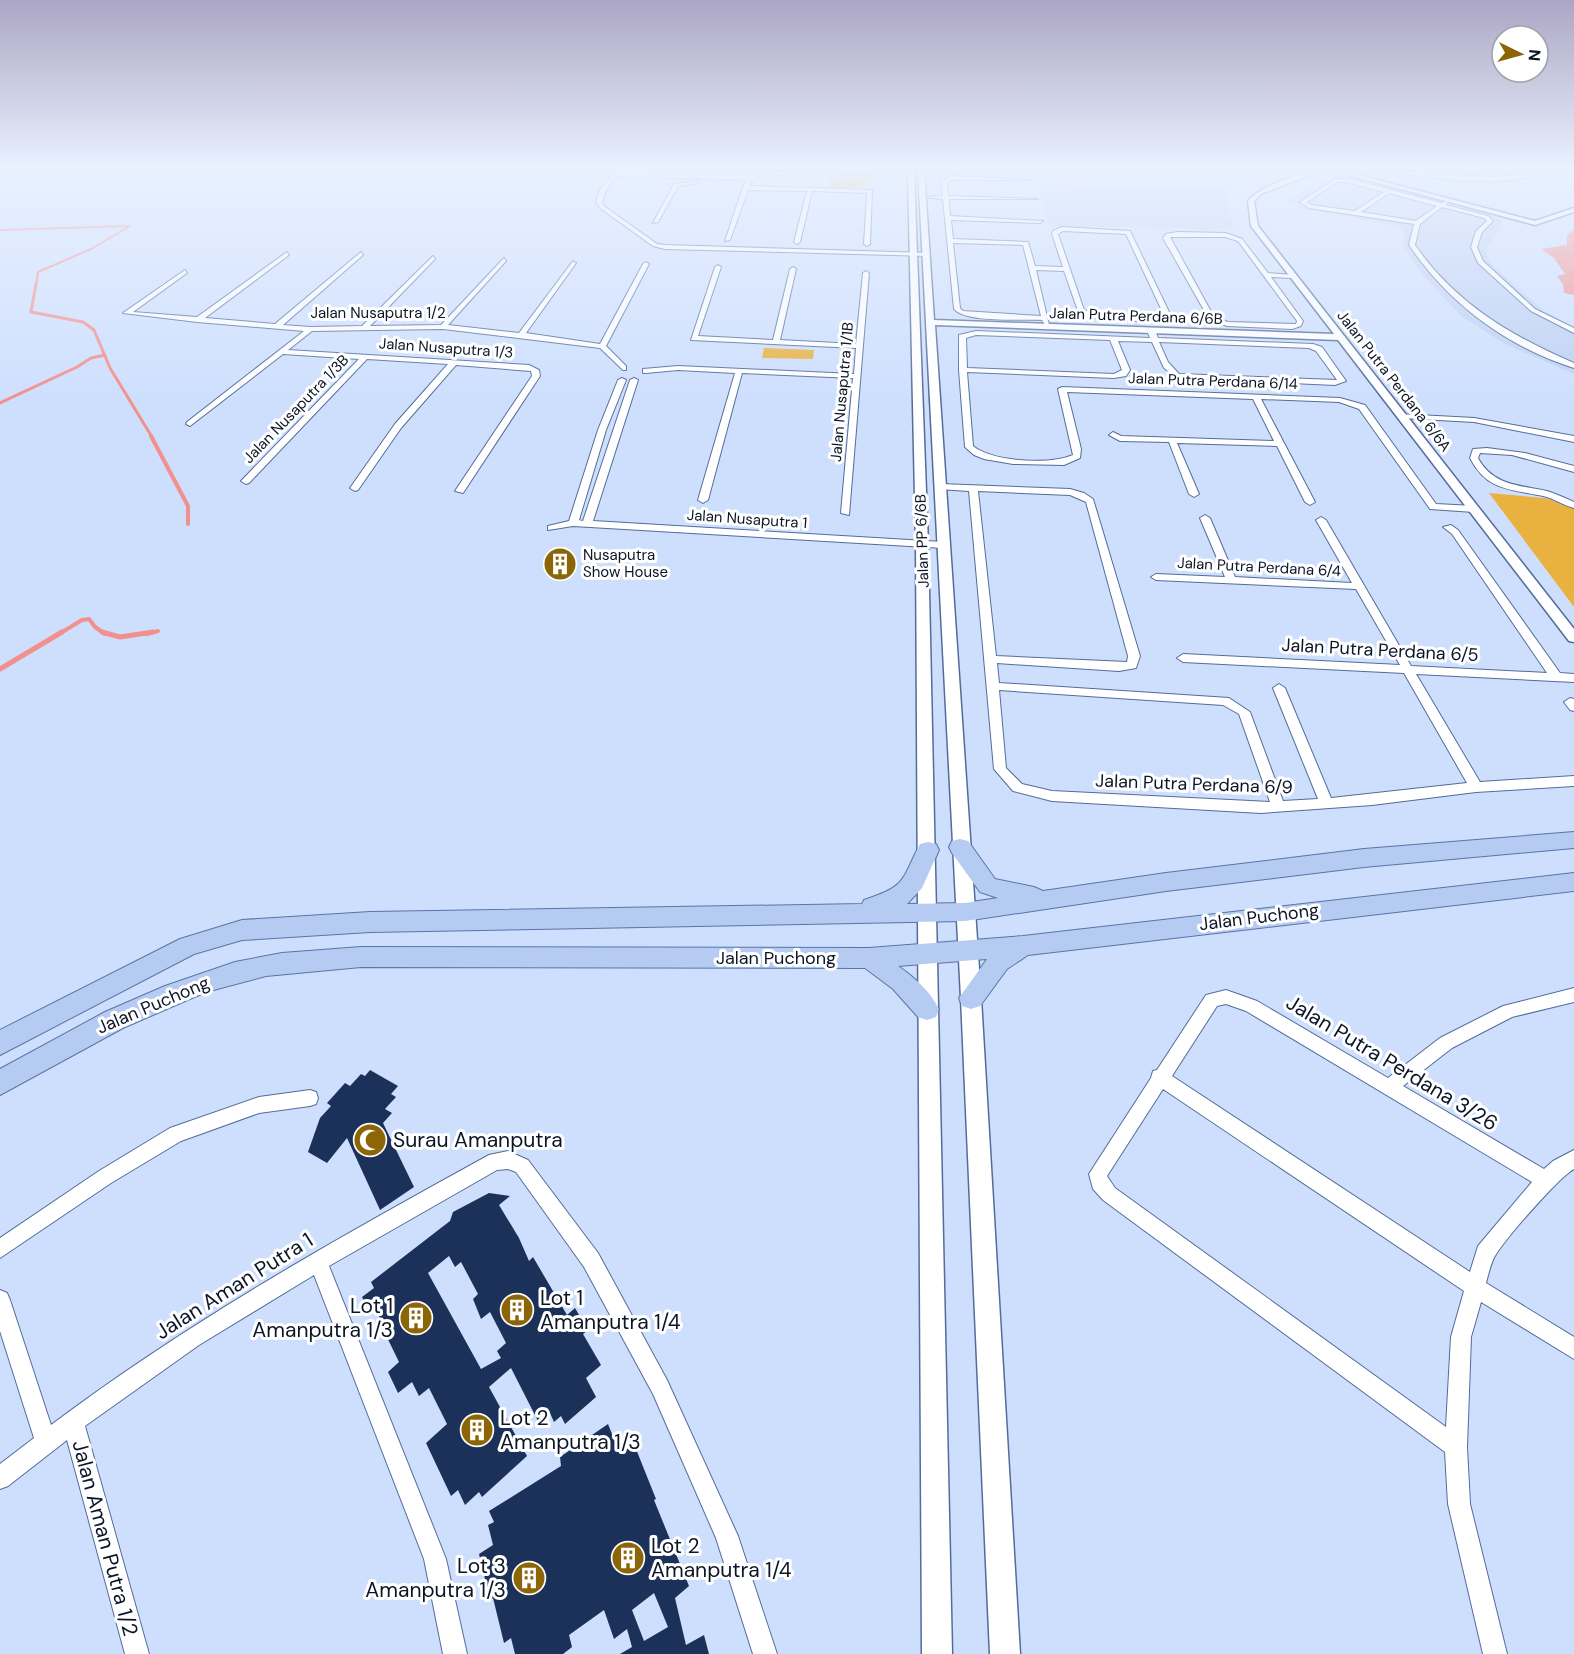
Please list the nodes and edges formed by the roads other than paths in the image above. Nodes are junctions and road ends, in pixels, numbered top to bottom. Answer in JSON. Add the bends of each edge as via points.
{"nodes":[{"id":1,"x":662,"y":246,"type":"edge"},
{"id":2,"x":914,"y":246,"type":"edge"},
{"id":3,"x":927,"y":246,"type":"edge"},
{"id":4,"x":951,"y":246,"type":"edge"},
{"id":5,"x":1027,"y":246,"type":"edge"},
{"id":6,"x":1059,"y":246,"type":"edge"},
{"id":7,"x":1135,"y":246,"type":"edge"},
{"id":8,"x":1171,"y":246,"type":"edge"},
{"id":9,"x":1245,"y":246,"type":"edge"},
{"id":10,"x":1270,"y":246,"type":"edge"},
{"id":11,"x":1413,"y":246,"type":"edge"},
{"id":12,"x":1474,"y":246,"type":"edge"},
{"id":13,"x":287,"y":254,"type":"dead end"},
{"id":14,"x":361,"y":254,"type":"dead end"},
{"id":15,"x":914,"y":255,"type":"junction"},
{"id":16,"x":928,"y":255,"type":"junction"},
{"id":17,"x":433,"y":258,"type":"dead end"},
{"id":18,"x":504,"y":260,"type":"dead end"},
{"id":19,"x":573,"y":263,"type":"dead end"},
{"id":20,"x":646,"y":264,"type":"dead end"},
{"id":21,"x":718,"y":267,"type":"dead end"},
{"id":22,"x":1032,"y":268,"type":"junction"},
{"id":23,"x":793,"y":269,"type":"dead end"},
{"id":24,"x":1067,"y":269,"type":"junction"},
{"id":25,"x":185,"y":272,"type":"dead end"},
{"id":26,"x":866,"y":273,"type":"dead end"},
{"id":27,"x":1266,"y":275,"type":"junction"},
{"id":28,"x":1292,"y":276,"type":"junction"},
{"id":29,"x":197,"y":320,"type":"junction"},
{"id":30,"x":931,"y":322,"type":"junction"},
{"id":31,"x":1046,"y":322,"type":"junction"},
{"id":32,"x":277,"y":326,"type":"junction"},
{"id":33,"x":365,"y":327,"type":"junction"},
{"id":34,"x":443,"y":327,"type":"junction"},
{"id":35,"x":310,"y":329,"type":"junction"},
{"id":36,"x":1151,"y":330,"type":"junction"},
{"id":37,"x":1574,"y":332,"type":"edge"},
{"id":38,"x":521,"y":335,"type":"junction"},
{"id":39,"x":1340,"y":337,"type":"junction"},
{"id":40,"x":1113,"y":338,"type":"junction"},
{"id":41,"x":1155,"y":340,"type":"junction"},
{"id":42,"x":776,"y":343,"type":"junction"},
{"id":43,"x":602,"y":346,"type":"junction"},
{"id":44,"x":859,"y":346,"type":"junction"},
{"id":45,"x":282,"y":352,"type":"junction"},
{"id":46,"x":365,"y":357,"type":"junction"},
{"id":47,"x":454,"y":362,"type":"junction"},
{"id":48,"x":1574,"y":366,"type":"edge"},
{"id":49,"x":630,"y":367,"type":"junction"},
{"id":50,"x":646,"y":370,"type":"junction"},
{"id":51,"x":963,"y":370,"type":"junction"},
{"id":52,"x":739,"y":372,"type":"junction"},
{"id":53,"x":856,"y":376,"type":"junction"},
{"id":54,"x":622,"y":380,"type":"junction"},
{"id":55,"x":634,"y":380,"type":"junction"},
{"id":56,"x":1255,"y":396,"type":"junction"},
{"id":57,"x":1402,"y":416,"type":"junction"},
{"id":58,"x":190,"y":424,"type":"dead end"},
{"id":59,"x":618,"y":429,"type":"junction"},
{"id":60,"x":602,"y":430,"type":"junction"},
{"id":61,"x":1113,"y":435,"type":"dead end"},
{"id":62,"x":1574,"y":439,"type":"edge"},
{"id":63,"x":1172,"y":440,"type":"junction"},
{"id":64,"x":1280,"y":444,"type":"junction"},
{"id":65,"x":612,"y":447,"type":"junction"},
{"id":66,"x":596,"y":448,"type":"junction"},
{"id":67,"x":1574,"y":469,"type":"edge"},
{"id":68,"x":246,"y":481,"type":"dead end"},
{"id":69,"x":941,"y":486,"type":"junction"},
{"id":70,"x":355,"y":488,"type":"dead end"},
{"id":71,"x":973,"y":488,"type":"junction"},
{"id":72,"x":460,"y":491,"type":"dead end"},
{"id":73,"x":1194,"y":494,"type":"dead end"},
{"id":74,"x":703,"y":500,"type":"dead end"},
{"id":75,"x":1310,"y":502,"type":"dead end"},
{"id":76,"x":1574,"y":504,"type":"edge"},
{"id":77,"x":1474,"y":509,"type":"junction"},
{"id":78,"x":846,"y":513,"type":"dead end"},
{"id":79,"x":1205,"y":518,"type":"dead end"},
{"id":80,"x":1321,"y":520,"type":"dead end"},
{"id":81,"x":573,"y":523,"type":"junction"},
{"id":82,"x":587,"y":524,"type":"junction"},
{"id":83,"x":1448,"y":527,"type":"dead end"},
{"id":84,"x":551,"y":528,"type":"dead end"},
{"id":85,"x":922,"y":544,"type":"junction"},
{"id":86,"x":943,"y":544,"type":"junction"},
{"id":87,"x":1156,"y":577,"type":"dead end"},
{"id":88,"x":1230,"y":580,"type":"junction"},
{"id":89,"x":1360,"y":586,"type":"junction"},
{"id":90,"x":1574,"y":638,"type":"edge"},
{"id":91,"x":990,"y":658,"type":"junction"},
{"id":92,"x":1183,"y":658,"type":"dead end"},
{"id":93,"x":1408,"y":669,"type":"junction"},
{"id":94,"x":1557,"y":678,"type":"junction"},
{"id":95,"x":1574,"y":678,"type":"edge"},
{"id":96,"x":992,"y":686,"type":"junction"},
{"id":97,"x":1279,"y":688,"type":"dead end"},
{"id":98,"x":1574,"y":781,"type":"edge"},
{"id":99,"x":1476,"y":787,"type":"junction"},
{"id":100,"x":1327,"y":804,"type":"junction"},
{"id":101,"x":1278,"y":807,"type":"junction"},
{"id":102,"x":1574,"y":840,"type":"edge"},
{"id":103,"x":960,"y":847,"type":"junction"},
{"id":104,"x":928,"y":850,"type":"junction"},
{"id":105,"x":1574,"y":882,"type":"edge"},
{"id":106,"x":1060,"y":898,"type":"junction"},
{"id":107,"x":965,"y":912,"type":"junction"},
{"id":108,"x":926,"y":914,"type":"junction"},
{"id":109,"x":840,"y":916,"type":"junction"},
{"id":110,"x":1023,"y":946,"type":"junction"},
{"id":111,"x":968,"y":950,"type":"junction"},
{"id":112,"x":927,"y":952,"type":"junction"},
{"id":113,"x":869,"y":958,"type":"junction"},
{"id":114,"x":1574,"y":995,"type":"edge"},
{"id":115,"x":971,"y":998,"type":"junction"},
{"id":116,"x":927,"y":1009,"type":"junction"},
{"id":117,"x":0,"y":1043,"type":"edge"},
{"id":118,"x":1160,"y":1077,"type":"junction"},
{"id":119,"x":0,"y":1083,"type":"edge"},
{"id":120,"x":1389,"y":1087,"type":"junction"},
{"id":121,"x":310,"y":1098,"type":"dead end"},
{"id":122,"x":1574,"y":1159,"type":"edge"},
{"id":123,"x":1546,"y":1180,"type":"junction"},
{"id":124,"x":0,"y":1249,"type":"edge"},
{"id":125,"x":318,"y":1261,"type":"junction"},
{"id":126,"x":1475,"y":1287,"type":"junction"},
{"id":127,"x":0,"y":1300,"type":"edge"},
{"id":128,"x":1574,"y":1349,"type":"edge"},
{"id":129,"x":73,"y":1422,"type":"junction"},
{"id":130,"x":46,"y":1443,"type":"junction"},
{"id":131,"x":1456,"y":1447,"type":"junction"},
{"id":132,"x":0,"y":1478,"type":"edge"},
{"id":133,"x":137,"y":1654,"type":"edge"},
{"id":134,"x":455,"y":1654,"type":"edge"},
{"id":135,"x":765,"y":1654,"type":"edge"},
{"id":136,"x":937,"y":1654,"type":"edge"},
{"id":137,"x":1005,"y":1654,"type":"edge"},
{"id":138,"x":1495,"y":1654,"type":"edge"}],
"edges":[{"from":1,"to":15,"type":"street"},
{"from":2,"to":15,"type":"street","name":"Jalan PP 6/6B"},
{"from":3,"to":16,"type":"street","name":"Jalan PP 6/6B"},
{"from":4,"to":31,"type":"street","via":[[957,309],[961,313]]},
{"from":5,"to":22,"type":"street"},
{"from":6,"to":24,"type":"street"},
{"from":7,"to":24,"type":"street","via":[[1167,315],[1153,318],[1081,311]]},
{"from":8,"to":27,"type":"street","via":[[1211,318],[1227,324],[1299,325],[1300,321]]},
{"from":9,"to":27,"type":"street"},
{"from":10,"to":28,"type":"street","name":"Jalan Putra Perdana 6/6A"},
{"from":11,"to":48,"type":"street","via":[[1437,282],[1468,309]]},
{"from":12,"to":37,"type":"street","via":[[1480,262],[1533,310]]},
{"from":13,"to":29,"type":"street"},
{"from":14,"to":32,"type":"street"},
{"from":15,"to":16,"type":"street"},
{"from":15,"to":85,"type":"street","name":"Jalan PP 6/6B"},
{"from":16,"to":30,"type":"street","name":"Jalan PP 6/6B"},
{"from":17,"to":33,"type":"street"},
{"from":18,"to":34,"type":"street"},
{"from":19,"to":38,"type":"street"},
{"from":20,"to":43,"type":"street"},
{"from":21,"to":42,"type":"street","via":[[694,338]]},
{"from":22,"to":24,"type":"street"},
{"from":22,"to":31,"type":"street"},
{"from":23,"to":42,"type":"street"},
{"from":25,"to":29,"type":"street","name":"Jalan Nusaputra 1/2","via":[[126,311],[128,315]]},
{"from":26,"to":44,"type":"street","name":"Jalan Nusaputra 1/1B"},
{"from":27,"to":28,"type":"street"},
{"from":28,"to":39,"type":"street","name":"Jalan Putra Perdana 6/6A"},
{"from":29,"to":32,"type":"street","name":"Jalan Nusaputra 1/2"},
{"from":30,"to":31,"type":"street","name":"Jalan Putra Perdana 6/6B"},
{"from":30,"to":69,"type":"street","name":"Jalan PP 6/6B"},
{"from":31,"to":36,"type":"street","name":"Jalan Putra Perdana 6/6B"},
{"from":32,"to":35,"type":"street","name":"Jalan Nusaputra 1/2"},
{"from":33,"to":34,"type":"street","name":"Jalan Nusaputra 1/2"},
{"from":33,"to":35,"type":"street","name":"Jalan Nusaputra 1/2"},
{"from":34,"to":38,"type":"street","name":"Jalan Nusaputra 1/2"},
{"from":35,"to":45,"type":"street"},
{"from":36,"to":39,"type":"street","name":"Jalan Putra Perdana 6/6B"},
{"from":36,"to":41,"type":"street"},
{"from":38,"to":43,"type":"street","name":"Jalan Nusaputra 1/2"},
{"from":39,"to":57,"type":"street","name":"Jalan Putra Perdana 6/6A"},
{"from":40,"to":41,"type":"street"},
{"from":40,"to":51,"type":"street","via":[[966,334],[962,337]]},
{"from":40,"to":51,"type":"street","via":[[1126,370],[1114,376]]},
{"from":41,"to":41,"type":"street","via":[[1170,373],[1184,378],[1342,381],[1315,346]]},
{"from":42,"to":44,"type":"street"},
{"from":43,"to":49,"type":"street"},
{"from":44,"to":53,"type":"street","name":"Jalan Nusaputra 1/1B"},
{"from":45,"to":46,"type":"street","name":"Jalan Nusaputra 1/3"},
{"from":45,"to":58,"type":"street"},
{"from":46,"to":47,"type":"street","name":"Jalan Nusaputra 1/3"},
{"from":46,"to":68,"type":"street","name":"Jalan Nusaputra 1/3B"},
{"from":47,"to":70,"type":"street","via":[[398,426]]},
{"from":47,"to":72,"type":"street","name":"Jalan Nusaputra 1/3","via":[[529,367],[537,373]]},
{"from":49,"to":50,"type":"street"},
{"from":49,"to":54,"type":"street","via":[[615,374]]},
{"from":50,"to":52,"type":"street"},
{"from":50,"to":55,"type":"street","via":[[645,376]]},
{"from":51,"to":56,"type":"street","name":"Jalan Putra Perdana 6/14","via":[[969,447],[982,457],[1064,462],[1077,456],[1062,389]]},
{"from":52,"to":53,"type":"street"},
{"from":52,"to":74,"type":"street"},
{"from":53,"to":78,"type":"street","name":"Jalan Nusaputra 1/1B"},
{"from":54,"to":55,"type":"street"},
{"from":54,"to":60,"type":"street"},
{"from":55,"to":59,"type":"street"},
{"from":56,"to":64,"type":"street"},
{"from":56,"to":77,"type":"street","name":"Jalan Putra Perdana 6/14","via":[[1340,400],[1362,407],[1433,507]]},
{"from":57,"to":62,"type":"street","via":[[1474,420]]},
{"from":57,"to":77,"type":"street","name":"Jalan Putra Perdana 6/6A"},
{"from":59,"to":60,"type":"street"},
{"from":59,"to":65,"type":"street"},
{"from":60,"to":66,"type":"street"},
{"from":61,"to":63,"type":"street"},
{"from":63,"to":64,"type":"street"},
{"from":63,"to":73,"type":"street"},
{"from":64,"to":75,"type":"street"},
{"from":65,"to":66,"type":"street"},
{"from":65,"to":82,"type":"street"},
{"from":66,"to":81,"type":"street"},
{"from":67,"to":76,"type":"street","via":[[1486,450],[1476,451],[1474,458],[1478,468],[1494,483]]},
{"from":69,"to":71,"type":"street"},
{"from":69,"to":86,"type":"street","name":"Jalan PP 6/6B"},
{"from":71,"to":91,"type":"street"},
{"from":71,"to":91,"type":"street","via":[[1070,492],[1090,501],[1134,656],[1132,664],[1119,667]]},
{"from":77,"to":90,"type":"street","name":"Jalan Putra Perdana 6/6A"},
{"from":79,"to":88,"type":"street"},
{"from":80,"to":89,"type":"street"},
{"from":81,"to":82,"type":"street","name":"Jalan Nusaputra 1"},
{"from":81,"to":84,"type":"street","name":"Jalan Nusaputra 1"},
{"from":82,"to":85,"type":"street","name":"Jalan Nusaputra 1"},
{"from":83,"to":94,"type":"street"},
{"from":85,"to":86,"type":"street","name":"Jalan Nusaputra 1"},
{"from":85,"to":104,"type":"street","name":"Jalan PP 6/6B"},
{"from":86,"to":103,"type":"street","name":"Jalan PP 6/6B"},
{"from":87,"to":88,"type":"street","name":"Jalan Putra Perdana 6/4"},
{"from":88,"to":89,"type":"street","name":"Jalan Putra Perdana 6/4"},
{"from":89,"to":93,"type":"street"},
{"from":91,"to":96,"type":"street"},
{"from":92,"to":93,"type":"street","name":"Jalan Putra Perdana 6/5"},
{"from":93,"to":94,"type":"street","name":"Jalan Putra Perdana 6/5"},
{"from":93,"to":99,"type":"street"},
{"from":94,"to":95,"type":"street","name":"Jalan Putra Perdana 6/5"},
{"from":96,"to":101,"type":"street","via":[[1225,701],[1244,712]]},
{"from":96,"to":101,"type":"street","name":"Jalan Putra Perdana 6/9","via":[[999,769],[1018,788],[1052,796]]},
{"from":97,"to":100,"type":"street"},
{"from":98,"to":99,"type":"street","name":"Jalan Putra Perdana 6/9"},
{"from":99,"to":100,"type":"street","name":"Jalan Putra Perdana 6/9"},
{"from":100,"to":101,"type":"street","name":"Jalan Putra Perdana 6/9"},
{"from":102,"to":106,"type":"main road","name":"Jalan Puchong","via":[[1364,858]]},
{"from":103,"to":106,"type":"main road","via":[[988,886],[1015,894]]},
{"from":103,"to":107,"type":"street","name":"Jalan PP 6/6B"},
{"from":104,"to":108,"type":"street","name":"Jalan PP 6/6B"},
{"from":104,"to":109,"type":"main road","via":[[911,889],[897,901]]},
{"from":105,"to":110,"type":"main road","name":"Jalan Puchong"},
{"from":106,"to":107,"type":"main road","name":"Jalan Puchong"},
{"from":107,"to":108,"type":"main road","name":"Jalan Puchong"},
{"from":107,"to":111,"type":"street","name":"Jalan PP 6/6B"},
{"from":108,"to":109,"type":"main road","name":"Jalan Puchong"},
{"from":108,"to":112,"type":"street","name":"Jalan PP 6/6B"},
{"from":109,"to":117,"type":"main road","name":"Jalan Puchong","via":[[370,922],[242,930],[188,946]]},
{"from":110,"to":111,"type":"main road","name":"Jalan Puchong"},
{"from":110,"to":115,"type":"main road","via":[[999,962]]},
{"from":111,"to":112,"type":"main road","name":"Jalan Puchong"},
{"from":111,"to":115,"type":"street","name":"Jalan PP 6/6B"},
{"from":112,"to":113,"type":"main road","name":"Jalan Puchong"},
{"from":112,"to":116,"type":"street","name":"Jalan PP 6/6B"},
{"from":113,"to":116,"type":"main road","via":[[902,982]]},
{"from":113,"to":119,"type":"main road","name":"Jalan Puchong","via":[[361,957],[278,963],[181,989],[114,1019]]},
{"from":114,"to":120,"type":"street","via":[[1509,1011],[1446,1043]]},
{"from":115,"to":137,"type":"street","name":"Jalan PP 6/6B"},
{"from":116,"to":136,"type":"street","name":"Jalan PP 6/6B"},
{"from":118,"to":120,"type":"street","name":"Jalan Putra Perdana 3/26","via":[[1212,1000],[1226,997],[1251,1006]]},
{"from":118,"to":126,"type":"street"},
{"from":118,"to":131,"type":"street","via":[[1098,1174],[1099,1183]]},
{"from":120,"to":123,"type":"street","name":"Jalan Putra Perdana 3/26"},
{"from":121,"to":124,"type":"street","via":[[259,1105],[176,1134]]},
{"from":122,"to":123,"type":"street"},
{"from":123,"to":126,"type":"street","via":[[1485,1254]]},
{"from":125,"to":129,"type":"street","name":"Jalan Aman Putra 1","via":[[190,1340]]},
{"from":125,"to":134,"type":"street","via":[[435,1559]]},
{"from":125,"to":135,"type":"street","name":"Jalan Aman Putra 1","via":[[495,1161],[508,1160],[522,1166],[591,1260],[660,1387],[727,1536]]},
{"from":126,"to":128,"type":"street"},
{"from":126,"to":131,"type":"street","via":[[1461,1337]]},
{"from":127,"to":130,"type":"street"},
{"from":129,"to":130,"type":"street","name":"Jalan Aman Putra 1"},
{"from":129,"to":133,"type":"street","name":"Jalan Aman Putra 1/2"},
{"from":130,"to":132,"type":"street","name":"Jalan Aman Putra 1"},
{"from":131,"to":138,"type":"street","via":[[1459,1504]]}]}
